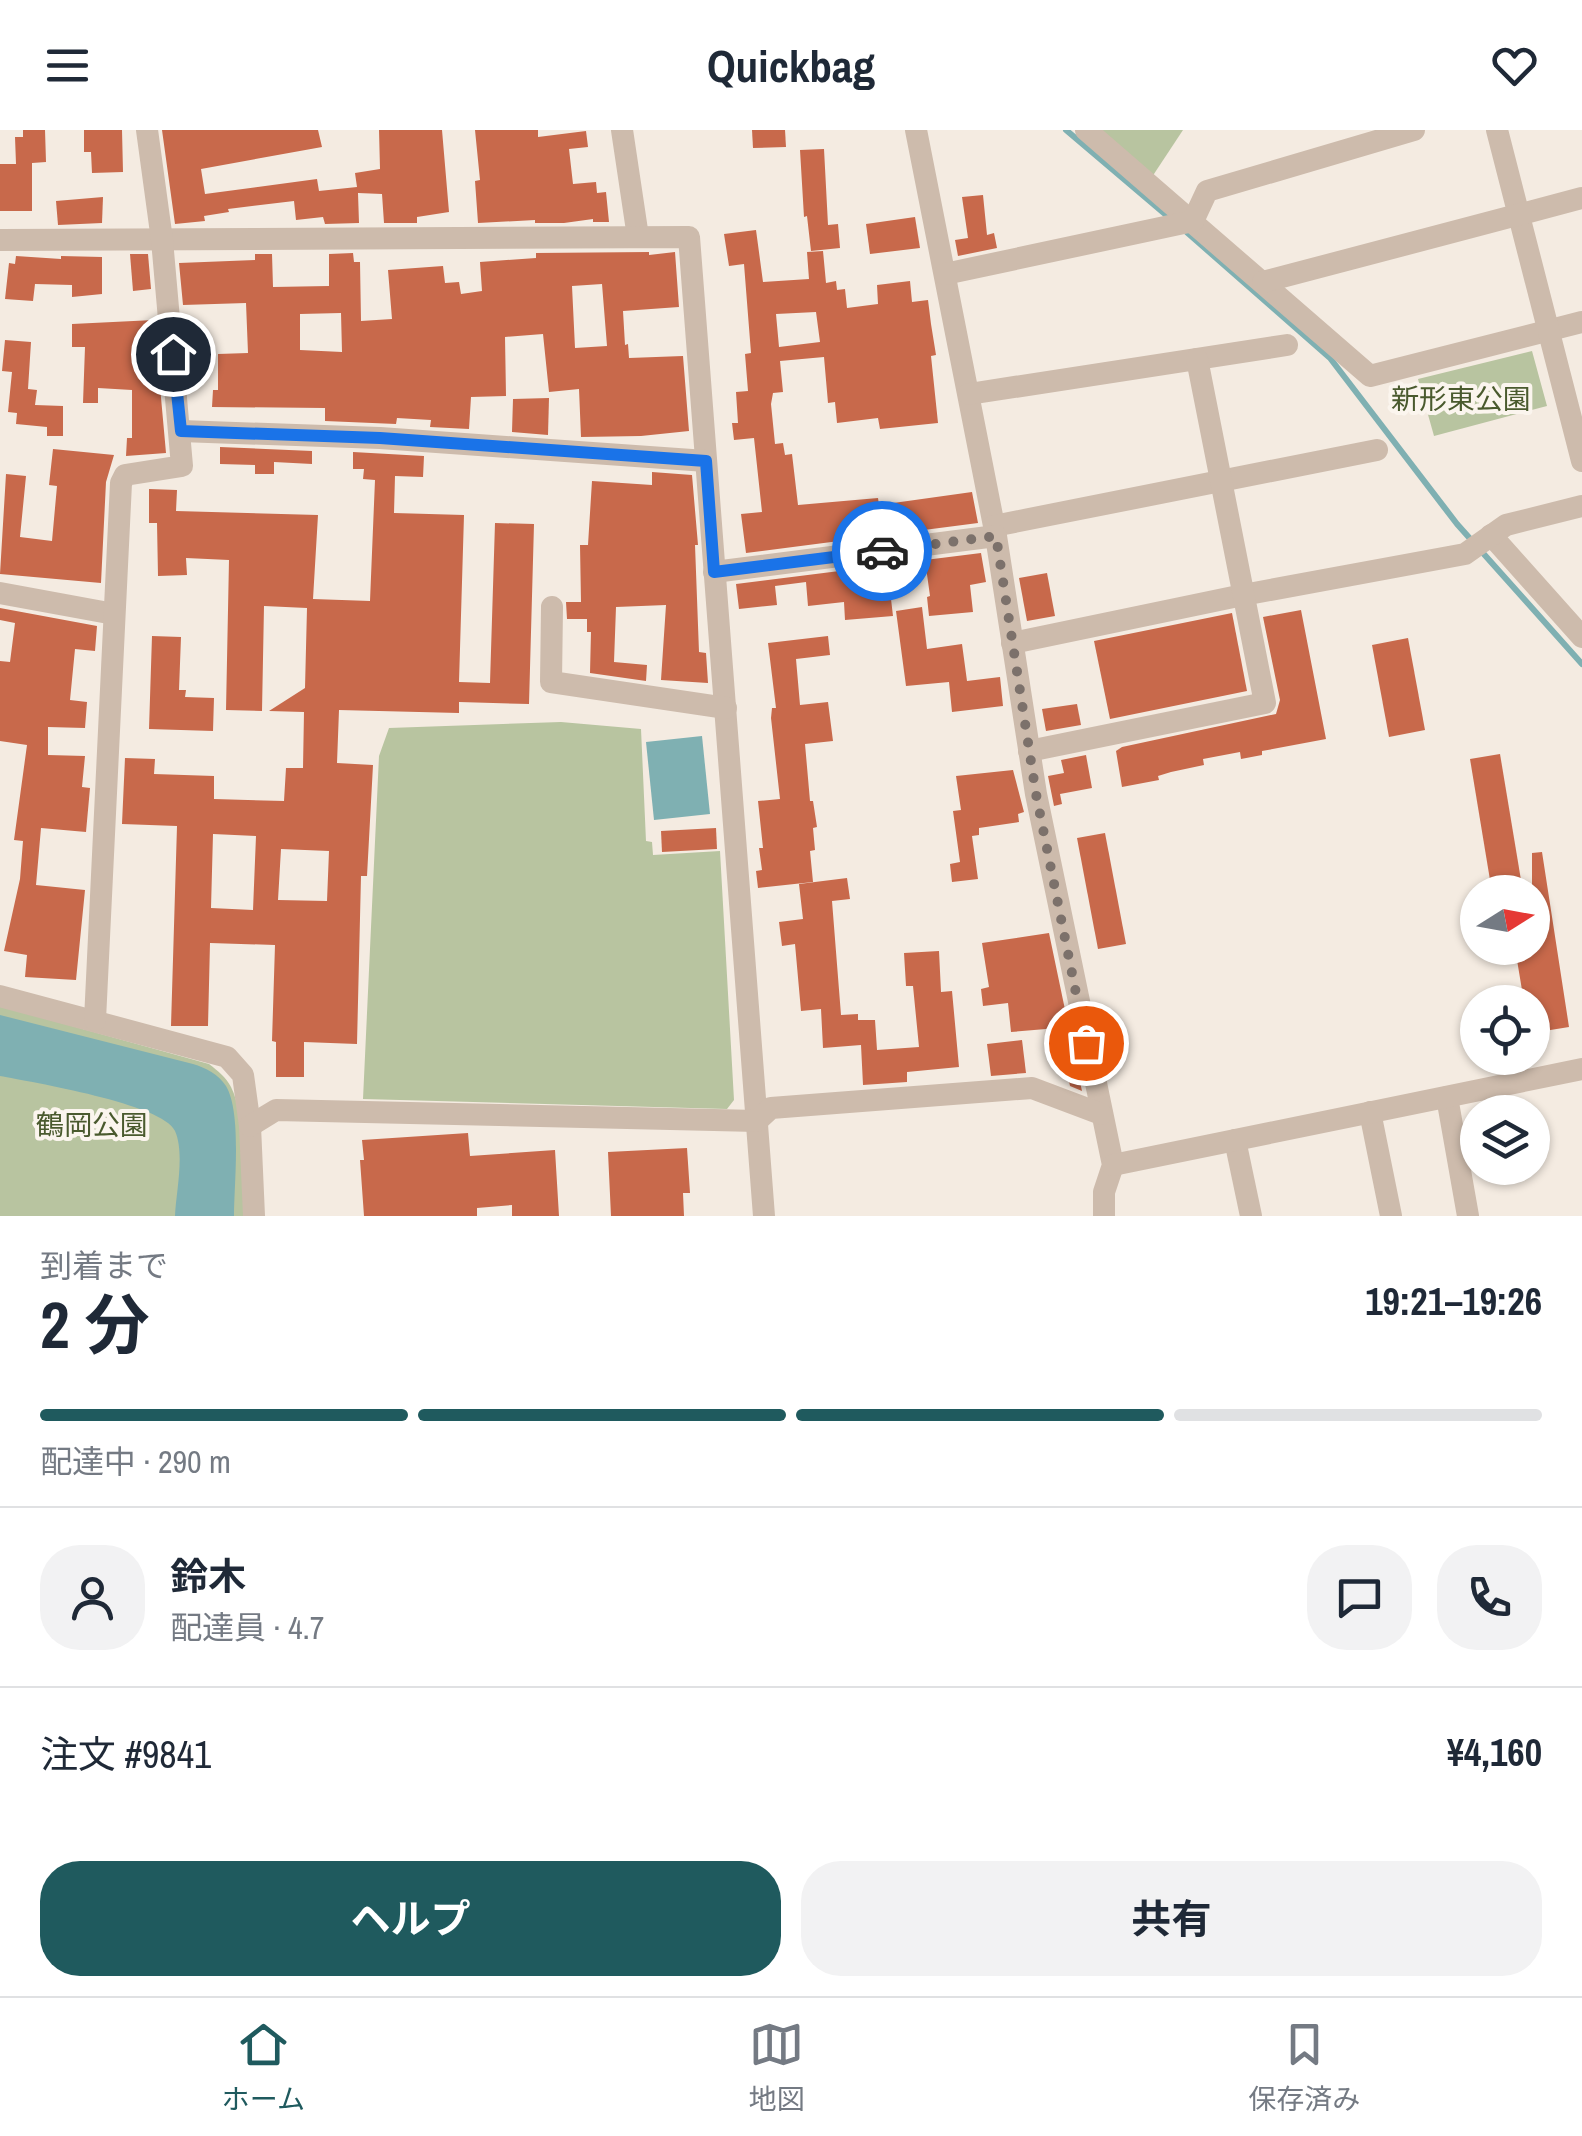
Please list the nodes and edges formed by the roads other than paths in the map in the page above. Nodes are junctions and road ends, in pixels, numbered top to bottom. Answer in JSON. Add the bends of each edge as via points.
{"nodes":[{"id":1,"x":147,"y":130,"type":"edge"},
{"id":2,"x":622,"y":130,"type":"edge"},
{"id":3,"x":916,"y":130,"type":"edge"},
{"id":4,"x":1086,"y":130,"type":"edge"},
{"id":5,"x":1414,"y":130,"type":"edge"},
{"id":6,"x":1497,"y":130,"type":"edge"},
{"id":7,"x":1582,"y":198,"type":"edge"},
{"id":8,"x":1518,"y":214,"type":"junction"},
{"id":9,"x":1193,"y":220,"type":"junction"},
{"id":10,"x":638,"y":238,"type":"junction"},
{"id":11,"x":0,"y":240,"type":"edge"},
{"id":12,"x":162,"y":240,"type":"junction"},
{"id":13,"x":945,"y":274,"type":"junction"},
{"id":14,"x":1263,"y":282,"type":"junction"},
{"id":15,"x":1582,"y":322,"type":"edge"},
{"id":16,"x":1548,"y":331,"type":"junction"},
{"id":17,"x":1288,"y":344,"type":"dead end"},
{"id":18,"x":1197,"y":359,"type":"junction"},
{"id":19,"x":969,"y":394,"type":"junction"},
{"id":20,"x":181,"y":431,"type":"junction"},
{"id":21,"x":1377,"y":450,"type":"dead end"},
{"id":22,"x":1582,"y":460,"type":"edge"},
{"id":23,"x":706,"y":461,"type":"junction"},
{"id":24,"x":1221,"y":481,"type":"junction"},
{"id":25,"x":1582,"y":506,"type":"edge"},
{"id":26,"x":995,"y":531,"type":"junction"},
{"id":27,"x":1492,"y":535,"type":"junction"},
{"id":28,"x":714,"y":572,"type":"junction"},
{"id":29,"x":0,"y":593,"type":"edge"},
{"id":30,"x":1243,"y":594,"type":"junction"},
{"id":31,"x":552,"y":607,"type":"dead end"},
{"id":32,"x":114,"y":614,"type":"junction"},
{"id":33,"x":1582,"y":636,"type":"edge"},
{"id":34,"x":1012,"y":643,"type":"junction"},
{"id":35,"x":726,"y":708,"type":"junction"},
{"id":36,"x":1029,"y":751,"type":"junction"},
{"id":37,"x":0,"y":996,"type":"edge"},
{"id":38,"x":95,"y":1020,"type":"junction"},
{"id":39,"x":1582,"y":1069,"type":"edge"},
{"id":40,"x":1447,"y":1097,"type":"junction"},
{"id":41,"x":1370,"y":1112,"type":"junction"},
{"id":42,"x":1101,"y":1114,"type":"junction"},
{"id":43,"x":757,"y":1121,"type":"junction"},
{"id":44,"x":250,"y":1126,"type":"junction"},
{"id":45,"x":1235,"y":1140,"type":"junction"},
{"id":46,"x":1113,"y":1164,"type":"junction"},
{"id":47,"x":254,"y":1216,"type":"edge"},
{"id":48,"x":764,"y":1216,"type":"edge"},
{"id":49,"x":1104,"y":1216,"type":"edge"},
{"id":50,"x":1251,"y":1216,"type":"edge"},
{"id":51,"x":1391,"y":1216,"type":"edge"},
{"id":52,"x":1468,"y":1216,"type":"edge"}],
"edges":[{"from":1,"to":12,"type":"street"},
{"from":2,"to":10,"type":"street"},
{"from":3,"to":13,"type":"street"},
{"from":4,"to":9,"type":"street"},
{"from":5,"to":9,"type":"street","via":[[1207,191]]},
{"from":6,"to":8,"type":"street"},
{"from":7,"to":8,"type":"street"},
{"from":8,"to":14,"type":"street"},
{"from":8,"to":16,"type":"street"},
{"from":9,"to":13,"type":"street"},
{"from":9,"to":14,"type":"street"},
{"from":10,"to":12,"type":"street"},
{"from":10,"to":23,"type":"street","via":[[689,237]]},
{"from":11,"to":12,"type":"street"},
{"from":12,"to":20,"type":"street"},
{"from":13,"to":19,"type":"street"},
{"from":14,"to":16,"type":"street","via":[[1370,376]]},
{"from":15,"to":16,"type":"street"},
{"from":16,"to":22,"type":"street"},
{"from":17,"to":18,"type":"street"},
{"from":18,"to":19,"type":"street"},
{"from":18,"to":24,"type":"street"},
{"from":19,"to":26,"type":"street"},
{"from":20,"to":23,"type":"street"},
{"from":20,"to":32,"type":"street","via":[[182,466],[126,475],[121,483]]},
{"from":21,"to":24,"type":"street"},
{"from":23,"to":28,"type":"street"},
{"from":24,"to":26,"type":"street"},
{"from":24,"to":30,"type":"street"},
{"from":25,"to":27,"type":"street","via":[[1506,525]]},
{"from":26,"to":28,"type":"street"},
{"from":26,"to":34,"type":"street"},
{"from":27,"to":30,"type":"street","via":[[1465,554]]},
{"from":27,"to":33,"type":"street"},
{"from":28,"to":35,"type":"street"},
{"from":29,"to":32,"type":"street"},
{"from":30,"to":34,"type":"street"},
{"from":30,"to":36,"type":"street","via":[[1264,703]]},
{"from":31,"to":35,"type":"street","via":[[551,682]]},
{"from":32,"to":38,"type":"street"},
{"from":34,"to":36,"type":"street"},
{"from":35,"to":43,"type":"street"},
{"from":36,"to":42,"type":"street"},
{"from":37,"to":38,"type":"street"},
{"from":38,"to":44,"type":"street","via":[[227,1058],[243,1075]]},
{"from":39,"to":40,"type":"street"},
{"from":40,"to":41,"type":"street"},
{"from":40,"to":52,"type":"street"},
{"from":41,"to":45,"type":"street"},
{"from":41,"to":51,"type":"street"},
{"from":42,"to":43,"type":"street","via":[[1032,1088],[772,1108]]},
{"from":42,"to":46,"type":"street"},
{"from":43,"to":44,"type":"street","via":[[276,1110]]},
{"from":43,"to":48,"type":"street"},
{"from":44,"to":47,"type":"street"},
{"from":45,"to":46,"type":"street"},
{"from":45,"to":50,"type":"street"},
{"from":46,"to":49,"type":"street"}]}
